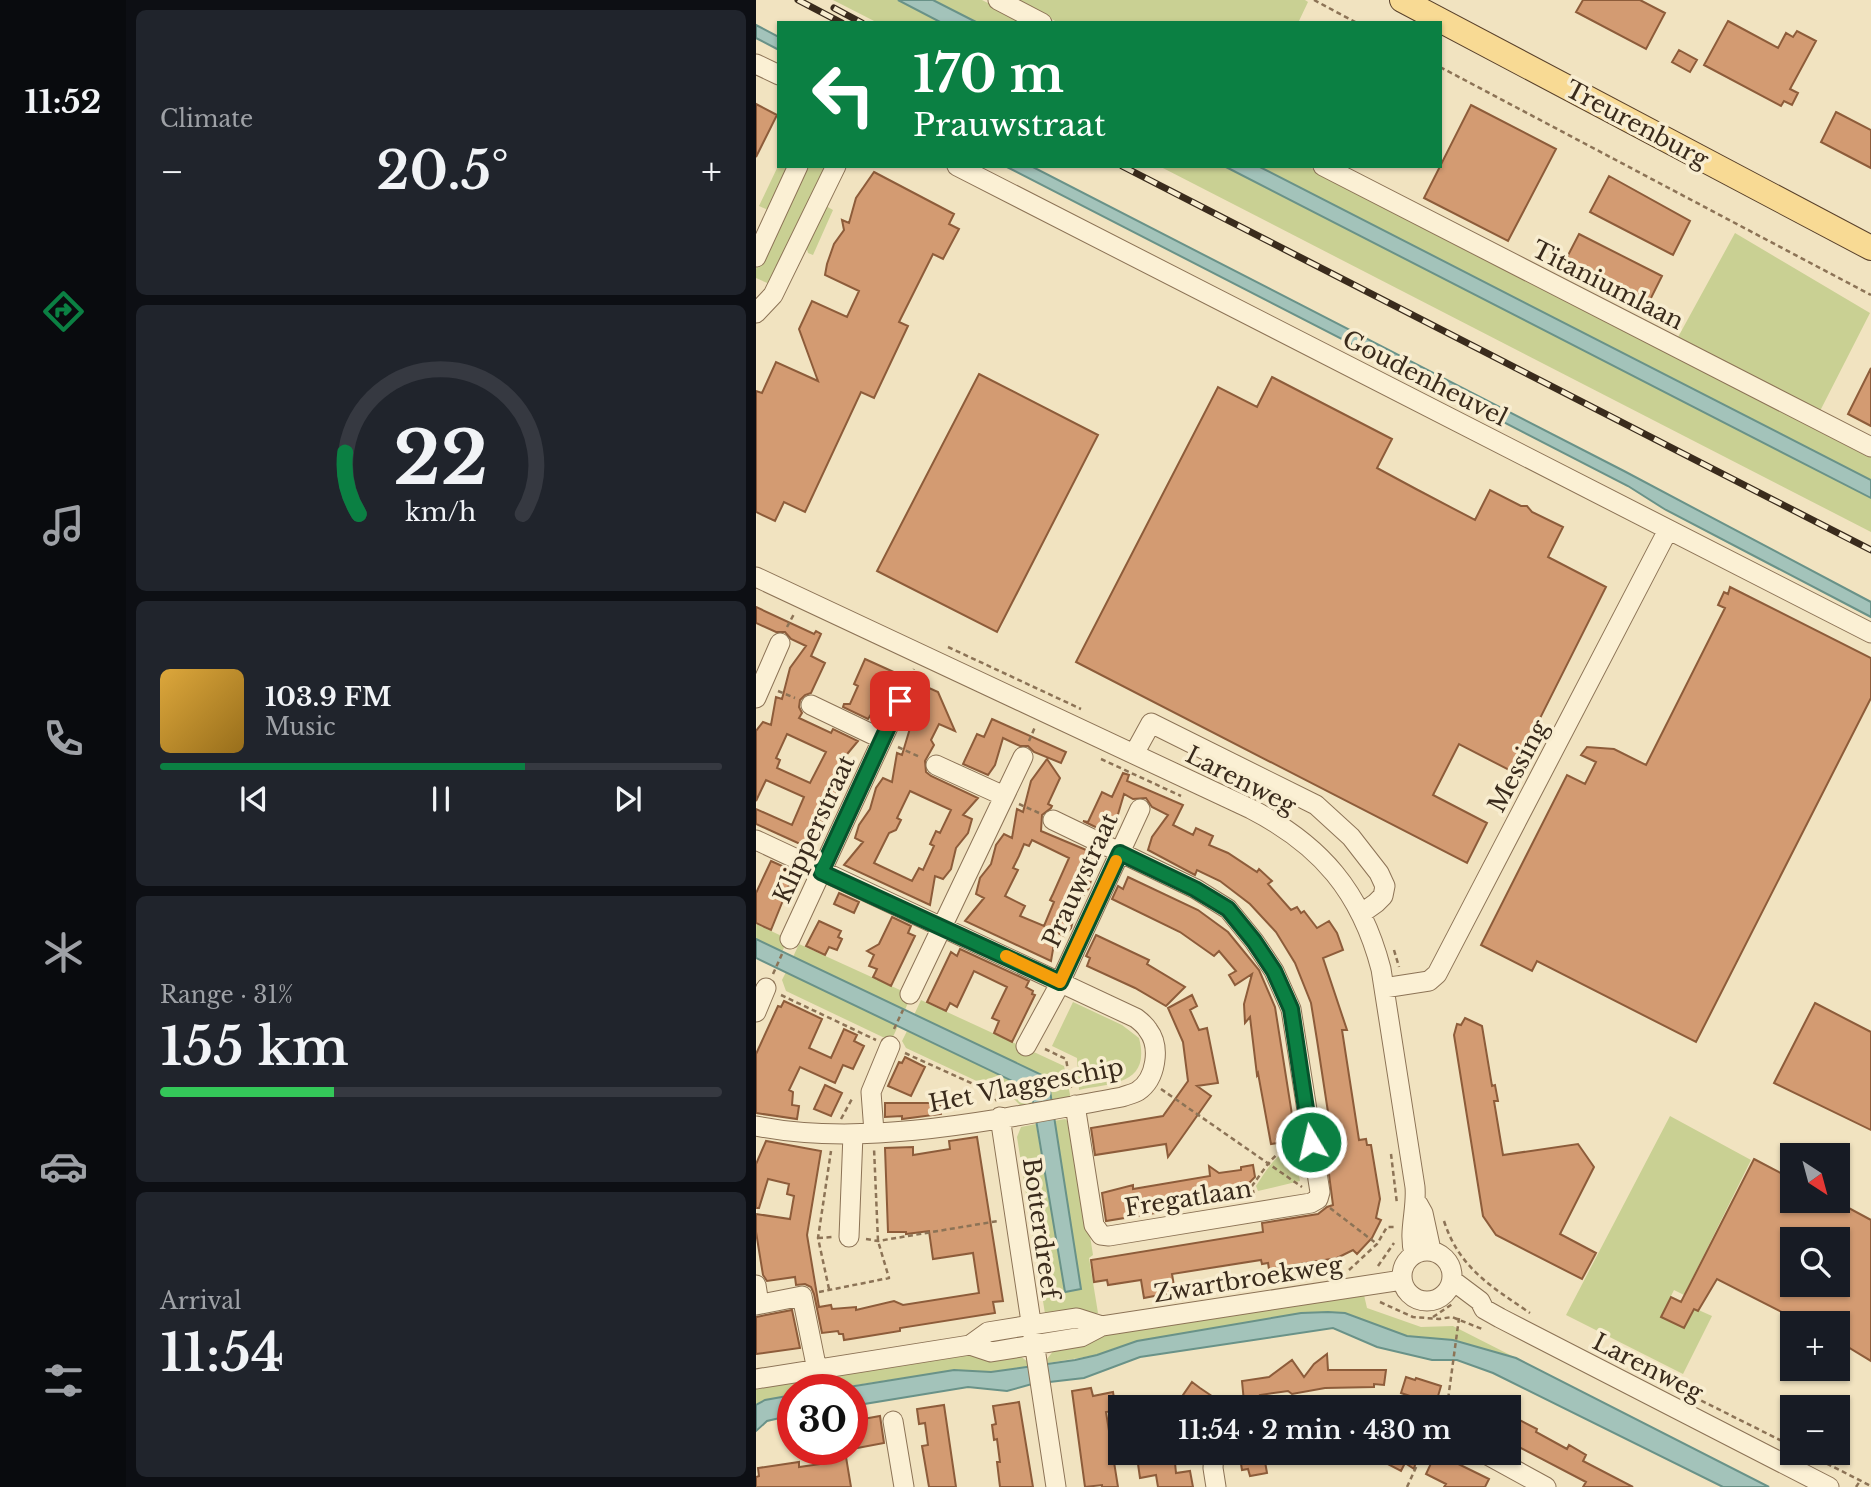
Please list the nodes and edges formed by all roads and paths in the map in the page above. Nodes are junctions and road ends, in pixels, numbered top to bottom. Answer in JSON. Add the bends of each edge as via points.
{"nodes":[{"id":1,"x":998,"y":0,"type":"edge"},
{"id":2,"x":1314,"y":0,"type":"edge"},
{"id":3,"x":1402,"y":0,"type":"edge"},
{"id":4,"x":1038,"y":21,"type":"edge"},
{"id":5,"x":1353,"y":21,"type":"edge"},
{"id":6,"x":1442,"y":21,"type":"edge"},
{"id":7,"x":1442,"y":21,"type":"edge"},
{"id":8,"x":756,"y":64,"type":"edge"},
{"id":9,"x":1442,"y":68,"type":"edge"},
{"id":10,"x":777,"y":74,"type":"edge"},
{"id":11,"x":797,"y":168,"type":"edge"},
{"id":12,"x":835,"y":168,"type":"edge"},
{"id":13,"x":961,"y":168,"type":"edge"},
{"id":14,"x":1327,"y":168,"type":"edge"},
{"id":15,"x":1871,"y":248,"type":"edge"},
{"id":16,"x":756,"y":257,"type":"edge"},
{"id":17,"x":1871,"y":295,"type":"edge"},
{"id":18,"x":756,"y":313,"type":"edge"},
{"id":19,"x":1871,"y":447,"type":"edge"},
{"id":20,"x":1668,"y":530,"type":"junction"},
{"id":21,"x":756,"y":577,"type":"edge"},
{"id":22,"x":1871,"y":633,"type":"edge"},
{"id":23,"x":780,"y":643,"type":"dead end"},
{"id":24,"x":949,"y":647,"type":"dead end"},
{"id":25,"x":758,"y":689,"type":"edge"},
{"id":26,"x":900,"y":701,"type":"dead end"},
{"id":27,"x":811,"y":705,"type":"joint"},
{"id":28,"x":1086,"y":711,"type":"dead end"},
{"id":29,"x":882,"y":739,"type":"junction"},
{"id":30,"x":1134,"y":754,"type":"junction"},
{"id":31,"x":1093,"y":755,"type":"dead end"},
{"id":32,"x":1023,"y":757,"type":"dead end"},
{"id":33,"x":936,"y":765,"type":"joint"},
{"id":34,"x":1004,"y":796,"type":"junction"},
{"id":35,"x":1189,"y":800,"type":"dead end"},
{"id":36,"x":1140,"y":809,"type":"dead end"},
{"id":37,"x":1053,"y":820,"type":"joint"},
{"id":38,"x":756,"y":840,"type":"edge"},
{"id":39,"x":1120,"y":853,"type":"junction"},
{"id":40,"x":821,"y":872,"type":"junction"},
{"id":41,"x":1362,"y":913,"type":"junction"},
{"id":42,"x":943,"y":926,"type":"junction"},
{"id":43,"x":790,"y":939,"type":"joint"},
{"id":44,"x":1394,"y":949,"type":"dead end"},
{"id":45,"x":1060,"y":982,"type":"junction"},
{"id":46,"x":768,"y":984,"type":"joint"},
{"id":47,"x":1393,"y":987,"type":"junction"},
{"id":48,"x":911,"y":994,"type":"joint"},
{"id":49,"x":756,"y":1012,"type":"edge"},
{"id":50,"x":890,"y":1042,"type":"joint"},
{"id":51,"x":1033,"y":1046,"type":"joint"},
{"id":52,"x":1149,"y":1080,"type":"junction"},
{"id":53,"x":871,"y":1092,"type":"junction"},
{"id":54,"x":1068,"y":1106,"type":"junction"},
{"id":55,"x":1007,"y":1116,"type":"junction"},
{"id":56,"x":756,"y":1126,"type":"edge"},
{"id":57,"x":874,"y":1132,"type":"junction"},
{"id":58,"x":843,"y":1134,"type":"junction"},
{"id":59,"x":1311,"y":1142,"type":"junction"},
{"id":60,"x":1390,"y":1146,"type":"dead end"},
{"id":61,"x":1269,"y":1163,"type":"junction"},
{"id":62,"x":1318,"y":1199,"type":"junction"},
{"id":63,"x":1257,"y":1212,"type":"junction"},
{"id":64,"x":1398,"y":1214,"type":"dead end"},
{"id":65,"x":1015,"y":1219,"type":"junction"},
{"id":66,"x":1443,"y":1220,"type":"dead end"},
{"id":67,"x":1397,"y":1234,"type":"dead end"},
{"id":68,"x":849,"y":1237,"type":"junction"},
{"id":69,"x":818,"y":1238,"type":"junction"},
{"id":70,"x":1377,"y":1244,"type":"junction"},
{"id":71,"x":1422,"y":1252,"type":"junction"},
{"id":72,"x":1452,"y":1279,"type":"junction"},
{"id":73,"x":1402,"y":1280,"type":"junction"},
{"id":74,"x":1353,"y":1288,"type":"junction"},
{"id":75,"x":828,"y":1289,"type":"dead end"},
{"id":76,"x":757,"y":1298,"type":"edge"},
{"id":77,"x":1441,"y":1298,"type":"junction"},
{"id":78,"x":1384,"y":1304,"type":"dead end"},
{"id":79,"x":1484,"y":1309,"type":"junction"},
{"id":80,"x":1459,"y":1318,"type":"junction"},
{"id":81,"x":1537,"y":1318,"type":"dead end"},
{"id":82,"x":1031,"y":1325,"type":"junction"},
{"id":83,"x":1102,"y":1326,"type":"junction"},
{"id":84,"x":1490,"y":1333,"type":"dead end"},
{"id":85,"x":970,"y":1346,"type":"junction"},
{"id":86,"x":1036,"y":1353,"type":"junction"},
{"id":87,"x":817,"y":1370,"type":"junction"},
{"id":88,"x":756,"y":1379,"type":"edge"},
{"id":89,"x":1684,"y":1392,"type":"dead end"},
{"id":90,"x":1449,"y":1395,"type":"edge"},
{"id":91,"x":894,"y":1421,"type":"dead end"},
{"id":92,"x":1780,"y":1440,"type":"edge"},
{"id":93,"x":1213,"y":1465,"type":"edge"},
{"id":94,"x":1417,"y":1465,"type":"edge"},
{"id":95,"x":1506,"y":1465,"type":"edge"},
{"id":96,"x":1829,"y":1465,"type":"edge"},
{"id":97,"x":1860,"y":1481,"type":"junction"},
{"id":98,"x":1871,"y":1486,"type":"edge"},
{"id":99,"x":904,"y":1487,"type":"edge"},
{"id":100,"x":1056,"y":1487,"type":"edge"},
{"id":101,"x":1216,"y":1487,"type":"edge"},
{"id":102,"x":1406,"y":1487,"type":"edge"},
{"id":103,"x":1546,"y":1487,"type":"edge"},
{"id":104,"x":1829,"y":1487,"type":"edge"},
{"id":105,"x":1856,"y":1487,"type":"edge"}],
"edges":[{"from":1,"to":4,"type":"street"},
{"from":2,"to":5,"type":"path"},
{"from":3,"to":7,"type":"main road","name":"Treurenburg"},
{"from":6,"to":15,"type":"main road","name":"Treurenburg"},
{"from":8,"to":10,"type":"street"},
{"from":9,"to":17,"type":"path","name":"Treurenburg"},
{"from":11,"to":16,"type":"street"},
{"from":12,"to":18,"type":"street","via":[[773,295]]},
{"from":13,"to":20,"type":"street","name":"Goudenheuvel"},
{"from":14,"to":19,"type":"street","name":"Titaniumlaan"},
{"from":20,"to":22,"type":"street","name":"Goudenheuvel"},
{"from":20,"to":47,"type":"street","name":"Messing","via":[[1437,974],[1429,981]]},
{"from":21,"to":30,"type":"street","name":"Larenweg"},
{"from":23,"to":25,"type":"street"},
{"from":24,"to":28,"type":"path"},
{"from":25,"to":27,"type":"path"},
{"from":26,"to":29,"type":"street","name":"Klipperstraat"},
{"from":27,"to":29,"type":"street"},
{"from":29,"to":33,"type":"path"},
{"from":29,"to":40,"type":"street","name":"Klipperstraat"},
{"from":30,"to":41,"type":"street","name":"Larenweg","via":[[1292,832],[1334,872]]},
{"from":30,"to":41,"type":"street","via":[[1151,723],[1316,805],[1352,837],[1380,873],[1383,896]]},
{"from":31,"to":35,"type":"path"},
{"from":32,"to":34,"type":"street"},
{"from":33,"to":34,"type":"street"},
{"from":34,"to":37,"type":"path"},
{"from":34,"to":42,"type":"street"},
{"from":36,"to":39,"type":"street","name":"Prauwstraat"},
{"from":37,"to":39,"type":"street"},
{"from":38,"to":40,"type":"street","name":"Het Vlaggeschip"},
{"from":39,"to":45,"type":"street","name":"Prauwstraat"},
{"from":39,"to":59,"type":"street","via":[[1228,909],[1274,971],[1291,1009]]},
{"from":40,"to":42,"type":"street","name":"Het Vlaggeschip"},
{"from":40,"to":43,"type":"street","name":"Klipperstraat"},
{"from":41,"to":47,"type":"street","name":"Larenweg"},
{"from":42,"to":45,"type":"street","name":"Het Vlaggeschip"},
{"from":42,"to":48,"type":"street"},
{"from":43,"to":46,"type":"path"},
{"from":44,"to":47,"type":"path"},
{"from":45,"to":51,"type":"street","name":"Prauwstraat"},
{"from":45,"to":52,"type":"street","name":"Het Vlaggeschip","via":[[1136,1018],[1149,1030],[1154,1067]]},
{"from":46,"to":49,"type":"street"},
{"from":47,"to":71,"type":"street","name":"Larenweg","via":[[1416,1200],[1411,1216]]},
{"from":48,"to":50,"type":"path"},
{"from":50,"to":53,"type":"street"},
{"from":51,"to":54,"type":"path","via":[[1066,1059]]},
{"from":52,"to":54,"type":"street","name":"Het Vlaggeschip","via":[[1137,1092],[1122,1097]]},
{"from":52,"to":61,"type":"path"},
{"from":53,"to":57,"type":"street"},
{"from":53,"to":58,"type":"path","via":[[857,1091]]},
{"from":54,"to":55,"type":"street","name":"Het Vlaggeschip"},
{"from":54,"to":63,"type":"street","name":"Fregatlaan","via":[[1094,1225],[1101,1235]]},
{"from":55,"to":57,"type":"street","name":"Het Vlaggeschip"},
{"from":55,"to":65,"type":"street","name":"Botterdreef"},
{"from":56,"to":58,"type":"street","name":"Het Vlaggeschip"},
{"from":57,"to":58,"type":"street","name":"Het Vlaggeschip"},
{"from":58,"to":68,"type":"street"},
{"from":58,"to":69,"type":"path"},
{"from":59,"to":61,"type":"path","via":[[1283,1148]]},
{"from":59,"to":62,"type":"street"},
{"from":60,"to":64,"type":"path"},
{"from":61,"to":62,"type":"path"},
{"from":61,"to":63,"type":"path","via":[[1252,1186]]},
{"from":62,"to":63,"type":"street","name":"Fregatlaan"},
{"from":62,"to":70,"type":"path"},
{"from":65,"to":68,"type":"path","via":[[878,1241]]},
{"from":65,"to":82,"type":"street","name":"Botterdreef"},
{"from":66,"to":81,"type":"path","via":[[1469,1269]]},
{"from":67,"to":70,"type":"path","via":[[1398,1227],[1387,1227]]},
{"from":68,"to":69,"type":"path"},
{"from":69,"to":75,"type":"path"},
{"from":70,"to":74,"type":"path","via":[[1349,1270]]},
{"from":71,"to":72,"type":"street","via":[[1448,1260]]},
{"from":71,"to":73,"type":"street","via":[[1404,1265]]},
{"from":72,"to":77,"type":"street"},
{"from":72,"to":79,"type":"street","name":"Larenweg"},
{"from":73,"to":74,"type":"street","name":"Zwartbroekweg"},
{"from":73,"to":77,"type":"street","via":[[1413,1297],[1422,1301]]},
{"from":74,"to":83,"type":"street","name":"Zwartbroekweg"},
{"from":76,"to":87,"type":"street","via":[[802,1296]]},
{"from":77,"to":79,"type":"street"},
{"from":78,"to":80,"type":"path","via":[[1413,1317]]},
{"from":79,"to":104,"type":"street","name":"Larenweg"},
{"from":80,"to":84,"type":"path"},
{"from":80,"to":90,"type":"path"},
{"from":82,"to":83,"type":"street","name":"Zwartbroekweg","via":[[1077,1318]]},
{"from":82,"to":85,"type":"street","name":"Zwartbroekweg","via":[[988,1332]]},
{"from":82,"to":86,"type":"street","name":"Botterdreef"},
{"from":83,"to":86,"type":"street","name":"Zwartbroekweg"},
{"from":85,"to":86,"type":"street","name":"Zwartbroekweg","via":[[991,1352]]},
{"from":85,"to":87,"type":"street","name":"Zwartbroekweg"},
{"from":86,"to":100,"type":"street","name":"Botterdreef"},
{"from":87,"to":88,"type":"street","name":"Zwartbroekweg"},
{"from":89,"to":92,"type":"path"},
{"from":91,"to":99,"type":"street"},
{"from":93,"to":101,"type":"street"},
{"from":94,"to":102,"type":"path"},
{"from":95,"to":103,"type":"street"},
{"from":96,"to":97,"type":"path"},
{"from":97,"to":98,"type":"path"},
{"from":97,"to":105,"type":"path"}]}
